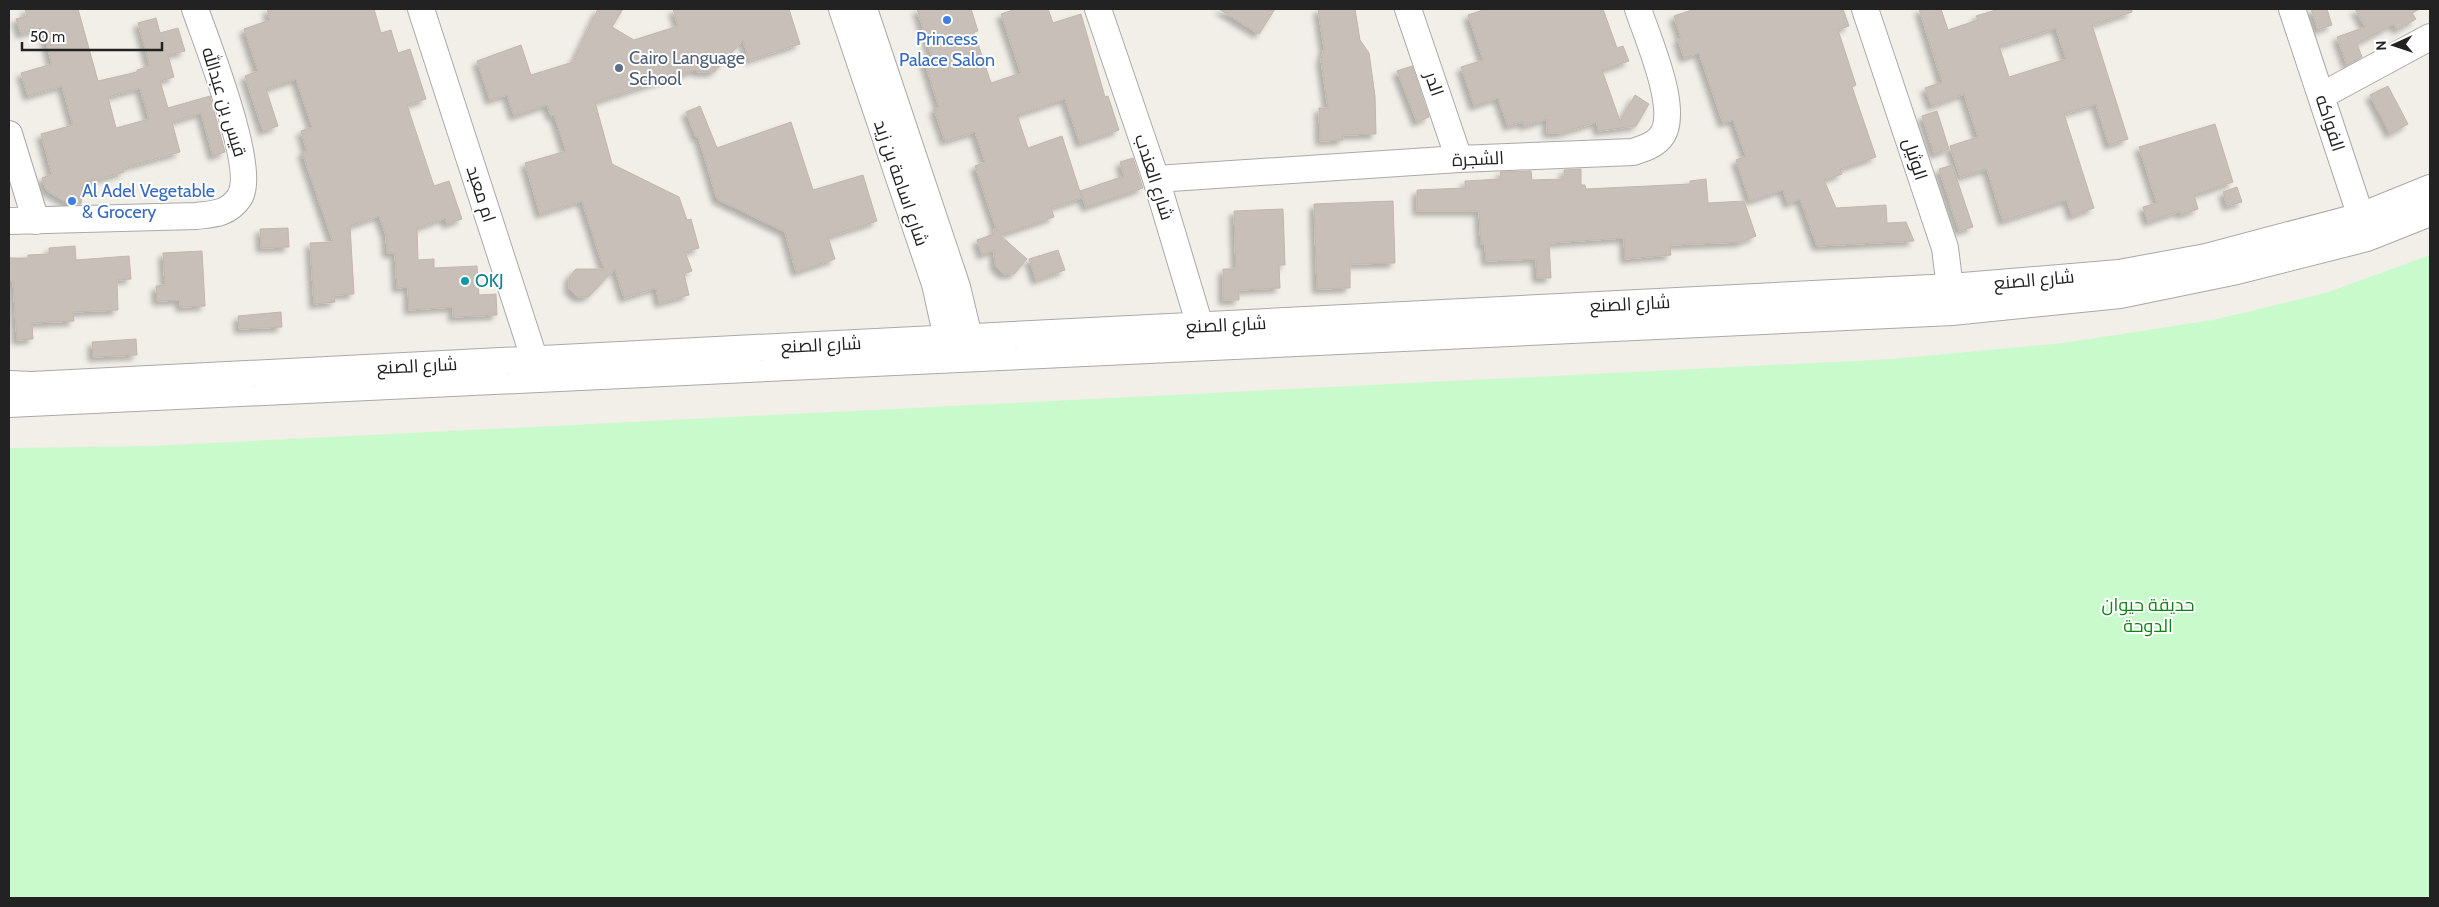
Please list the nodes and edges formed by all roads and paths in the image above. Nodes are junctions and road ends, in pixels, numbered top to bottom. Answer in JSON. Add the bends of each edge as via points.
{"nodes":[{"id":1,"x":195,"y":9,"type":"edge"},
{"id":2,"x":421,"y":9,"type":"edge"},
{"id":3,"x":842,"y":9,"type":"edge"},
{"id":4,"x":864,"y":9,"type":"edge"},
{"id":5,"x":1100,"y":9,"type":"edge"},
{"id":6,"x":1408,"y":9,"type":"edge"},
{"id":7,"x":1638,"y":9,"type":"edge"},
{"id":8,"x":1865,"y":9,"type":"edge"},
{"id":9,"x":2292,"y":9,"type":"edge"},
{"id":10,"x":2430,"y":37,"type":"edge"},
{"id":11,"x":2321,"y":96,"type":"junction"},
{"id":12,"x":9,"y":134,"type":"edge"},
{"id":13,"x":1459,"y":159,"type":"junction"},
{"id":14,"x":1156,"y":179,"type":"junction"},
{"id":15,"x":2430,"y":188,"type":"edge"},
{"id":16,"x":2430,"y":213,"type":"edge"},
{"id":17,"x":9,"y":221,"type":"edge"},
{"id":18,"x":36,"y":221,"type":"junction"},
{"id":19,"x":2364,"y":227,"type":"junction"},
{"id":20,"x":1952,"y":300,"type":"junction"},
{"id":21,"x":1199,"y":337,"type":"junction"},
{"id":22,"x":958,"y":348,"type":"junction"},
{"id":23,"x":536,"y":370,"type":"junction"},
{"id":24,"x":9,"y":384,"type":"edge"},
{"id":25,"x":9,"y":404,"type":"edge"}],
"edges":[{"from":1,"to":18,"type":"street","name":"قيس بن عبدالله","via":[[239,142],[245,174],[240,197],[226,212],[196,216]]},
{"from":2,"to":23,"type":"street","name":"ام معبد"},
{"from":3,"to":22,"type":"street","name":"شارع اسامة بن زيد"},
{"from":4,"to":22,"type":"street","name":"شارع اسامة بن زيد","via":[[957,288]]},
{"from":5,"to":14,"type":"street","name":"شارع العندب"},
{"from":6,"to":13,"type":"street","name":"الدر"},
{"from":7,"to":13,"type":"street","name":"الشجرة","via":[[1668,99],[1667,121],[1661,138],[1633,152]]},
{"from":8,"to":20,"type":"street","name":"الوثيل","via":[[1945,248]]},
{"from":9,"to":11,"type":"street","name":"الفواكه"},
{"from":10,"to":11,"type":"street"},
{"from":11,"to":19,"type":"street","name":"الفواكه"},
{"from":12,"to":18,"type":"street"},
{"from":13,"to":14,"type":"street","name":"الشجرة"},
{"from":14,"to":21,"type":"street","name":"شارع العندب"},
{"from":15,"to":19,"type":"street","name":"شارع الصنع"},
{"from":16,"to":19,"type":"street","name":"شارع الصنع"},
{"from":17,"to":18,"type":"street","name":"قيس بن عبدالله"},
{"from":19,"to":20,"type":"street","name":"شارع الصنع","via":[[2237,271],[2120,295]]},
{"from":20,"to":21,"type":"street","name":"شارع الصنع"},
{"from":21,"to":22,"type":"street","name":"شارع الصنع"},
{"from":22,"to":23,"type":"street","name":"شارع الصنع"},
{"from":23,"to":24,"type":"street","name":"شارع الصنع"},
{"from":23,"to":25,"type":"street","name":"شارع الصنع"}]}
